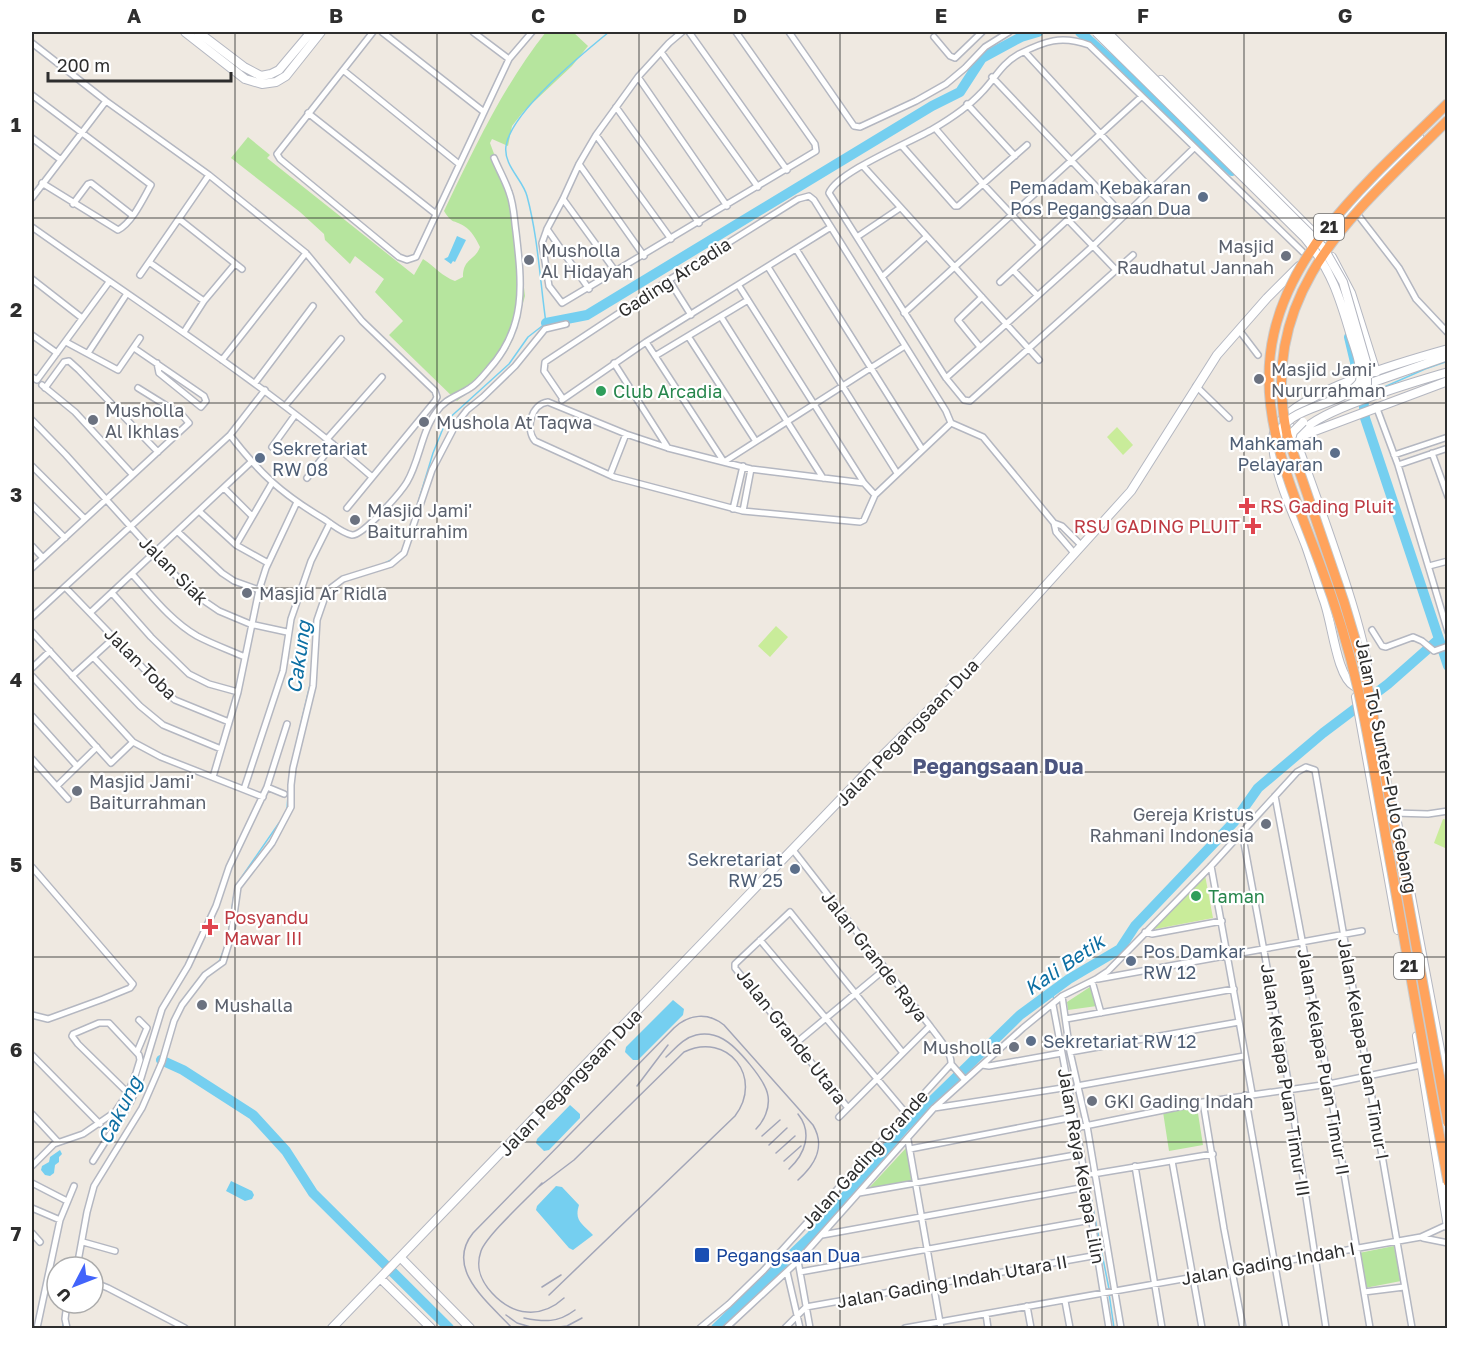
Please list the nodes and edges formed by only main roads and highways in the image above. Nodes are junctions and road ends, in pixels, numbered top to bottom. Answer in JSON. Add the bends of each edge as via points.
{"nodes":[{"id":1,"x":185,"y":32,"type":"edge"},
{"id":2,"x":198,"y":32,"type":"edge"},
{"id":3,"x":311,"y":32,"type":"edge"},
{"id":4,"x":321,"y":32,"type":"edge"},
{"id":5,"x":1096,"y":32,"type":"edge"},
{"id":6,"x":1107,"y":32,"type":"edge"},
{"id":7,"x":1112,"y":32,"type":"edge"},
{"id":8,"x":305,"y":46,"type":"junction"},
{"id":9,"x":1448,"y":105,"type":"edge"},
{"id":10,"x":1448,"y":120,"type":"edge"},
{"id":11,"x":1322,"y":240,"type":"junction"},
{"id":12,"x":1448,"y":349,"type":"edge"},
{"id":13,"x":1448,"y":356,"type":"edge"},
{"id":14,"x":1448,"y":372,"type":"edge"},
{"id":15,"x":1376,"y":375,"type":"junction"},
{"id":16,"x":1448,"y":381,"type":"edge"},
{"id":17,"x":1295,"y":409,"type":"junction"},
{"id":18,"x":1281,"y":421,"type":"junction"},
{"id":19,"x":1299,"y":434,"type":"junction"},
{"id":20,"x":1314,"y":490,"type":"junction"},
{"id":21,"x":1288,"y":500,"type":"junction"},
{"id":22,"x":1366,"y":684,"type":"junction"},
{"id":23,"x":1354,"y":686,"type":"junction"},
{"id":24,"x":1363,"y":739,"type":"junction"},
{"id":25,"x":1379,"y":739,"type":"junction"},
{"id":26,"x":1448,"y":1092,"type":"edge"},
{"id":27,"x":1448,"y":1123,"type":"edge"},
{"id":28,"x":1448,"y":1182,"type":"edge"},
{"id":29,"x":1447,"y":1226,"type":"edge"},
{"id":30,"x":399,"y":1260,"type":"junction"},
{"id":31,"x":382,"y":1278,"type":"junction"},
{"id":32,"x":332,"y":1329,"type":"edge"},
{"id":33,"x":430,"y":1329,"type":"edge"},
{"id":34,"x":470,"y":1329,"type":"edge"}],
"edges":[{"from":1,"to":8,"type":"main road","via":[[245,79],[262,84],[280,81]]},
{"from":2,"to":8,"type":"main road","via":[[261,76],[279,70]]},
{"from":3,"to":8,"type":"main road"},
{"from":4,"to":8,"type":"main road"},
{"from":5,"to":23,"type":"main road","bridge":true,"via":[[1305,238],[1336,285],[1358,359],[1360,382],[1342,397],[1287,420],[1277,441],[1329,592]]},
{"from":6,"to":22,"type":"main road","bridge":true,"via":[[1310,233],[1343,282],[1367,365],[1367,384],[1357,398],[1303,422],[1293,432],[1290,444],[1339,586]]},
{"from":7,"to":11,"type":"main road"},
{"from":9,"to":11,"type":"main road","name":"Jalan Pegangsaan Dua"},
{"from":9,"to":28,"type":"highway","name":"Jalan Tol Sunter–Pulo Gebang","number":"21","bridge":true,"via":[[1348,204],[1303,262],[1279,313],[1268,383],[1276,442],[1336,608],[1358,690]]},
{"from":10,"to":27,"type":"highway","name":"Jalan Tol Sunter–Pulo Gebang","number":"21","bridge":true,"via":[[1354,216],[1317,263],[1288,325],[1281,382],[1287,435],[1344,602],[1371,700]]},
{"from":11,"to":15,"type":"main road","via":[[1351,293]]},
{"from":11,"to":30,"type":"main road","name":"Jalan Pegangsaan Dua","via":[[1217,355],[1131,491],[1082,546],[972,667]]},
{"from":12,"to":15,"type":"main road"},
{"from":13,"to":15,"type":"main road"},
{"from":14,"to":19,"type":"main road","via":[[1374,396],[1314,421]]},
{"from":15,"to":17,"type":"main road","bridge":true,"via":[[1346,393]]},
{"from":15,"to":17,"type":"main road","bridge":true,"via":[[1357,379]]},
{"from":16,"to":19,"type":"main road"},
{"from":17,"to":18,"type":"main road"},
{"from":18,"to":19,"type":"main road"},
{"from":18,"to":21,"type":"main road","via":[[1274,433],[1273,447]]},
{"from":19,"to":20,"type":"main road","via":[[1297,443]]},
{"from":20,"to":21,"type":"main road"},
{"from":20,"to":22,"type":"main road","via":[[1365,653],[1369,672]]},
{"from":21,"to":23,"type":"main road","via":[[1325,602],[1342,670]]},
{"from":22,"to":25,"type":"main road","bridge":true},
{"from":23,"to":24,"type":"main road","bridge":true},
{"from":24,"to":25,"type":"main road"},
{"from":24,"to":29,"type":"main road"},
{"from":25,"to":26,"type":"main road","via":[[1406,858]]},
{"from":30,"to":31,"type":"main road","name":"Jalan Pegangsaan Dua"},
{"from":30,"to":34,"type":"main road"},
{"from":31,"to":32,"type":"main road","name":"Jalan Pegangsaan Dua"},
{"from":31,"to":33,"type":"main road"}]}
